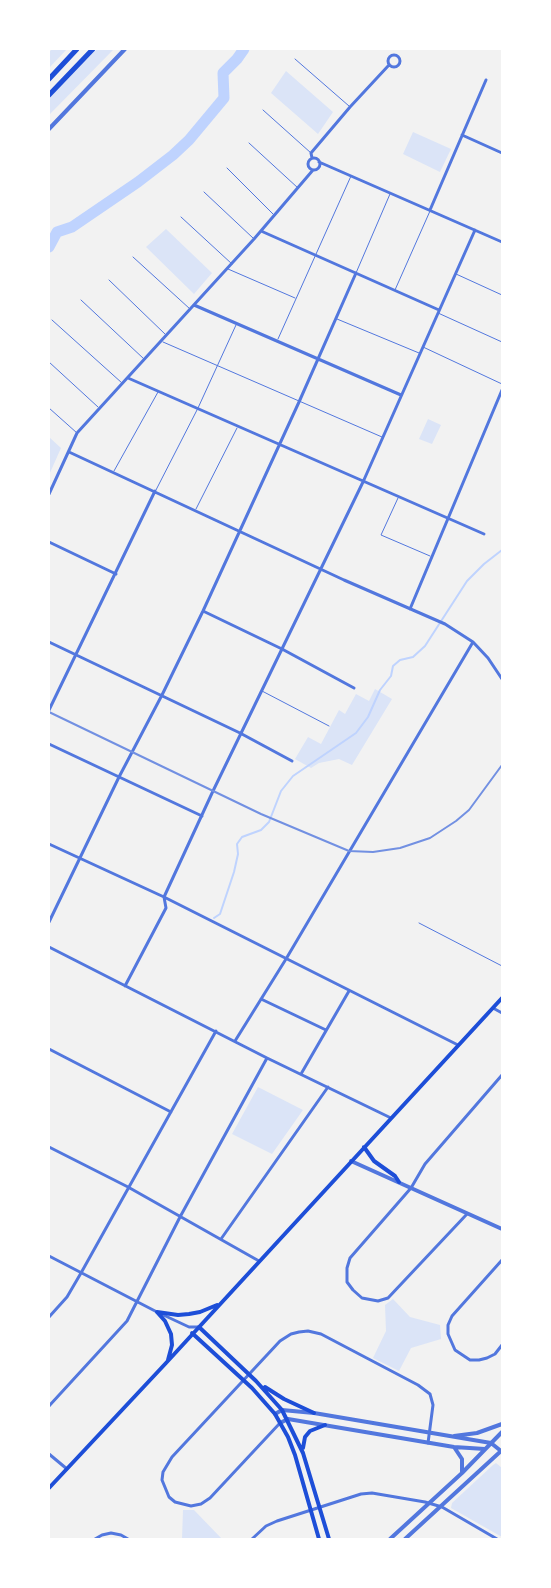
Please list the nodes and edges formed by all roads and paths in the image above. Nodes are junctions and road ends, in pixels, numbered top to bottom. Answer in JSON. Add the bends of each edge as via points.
{"nodes":[{"id":1,"x":77,"y":49,"type":"edge"},
{"id":2,"x":93,"y":49,"type":"edge"},
{"id":3,"x":125,"y":49,"type":"edge"},
{"id":4,"x":295,"y":59,"type":"dead end"},
{"id":5,"x":390,"y":65,"type":"dead end"},
{"id":6,"x":49,"y":79,"type":"edge"},
{"id":7,"x":486,"y":80,"type":"dead end"},
{"id":8,"x":49,"y":94,"type":"edge"},
{"id":9,"x":350,"y":107,"type":"junction"},
{"id":10,"x":263,"y":110,"type":"dead end"},
{"id":11,"x":49,"y":128,"type":"edge"},
{"id":12,"x":462,"y":135,"type":"junction"},
{"id":13,"x":249,"y":142,"type":"dead end"},
{"id":14,"x":502,"y":153,"type":"edge"},
{"id":15,"x":312,"y":156,"type":"junction"},
{"id":16,"x":320,"y":162,"type":"junction"},
{"id":17,"x":227,"y":168,"type":"dead end"},
{"id":18,"x":313,"y":170,"type":"junction"},
{"id":19,"x":351,"y":176,"type":"junction"},
{"id":20,"x":298,"y":188,"type":"junction"},
{"id":21,"x":204,"y":192,"type":"dead end"},
{"id":22,"x":390,"y":193,"type":"junction"},
{"id":23,"x":430,"y":210,"type":"junction"},
{"id":24,"x":274,"y":216,"type":"junction"},
{"id":25,"x":181,"y":217,"type":"dead end"},
{"id":26,"x":475,"y":230,"type":"junction"},
{"id":27,"x":261,"y":231,"type":"junction"},
{"id":28,"x":254,"y":239,"type":"junction"},
{"id":29,"x":502,"y":242,"type":"edge"},
{"id":30,"x":315,"y":255,"type":"junction"},
{"id":31,"x":133,"y":257,"type":"dead end"},
{"id":32,"x":232,"y":264,"type":"junction"},
{"id":33,"x":227,"y":269,"type":"junction"},
{"id":34,"x":356,"y":273,"type":"junction"},
{"id":35,"x":456,"y":274,"type":"junction"},
{"id":36,"x":109,"y":280,"type":"dead end"},
{"id":37,"x":395,"y":291,"type":"junction"},
{"id":38,"x":502,"y":295,"type":"edge"},
{"id":39,"x":296,"y":298,"type":"junction"},
{"id":40,"x":81,"y":300,"type":"dead end"},
{"id":41,"x":194,"y":305,"type":"junction"},
{"id":42,"x":190,"y":309,"type":"junction"},
{"id":43,"x":438,"y":312,"type":"junction"},
{"id":44,"x":337,"y":318,"type":"junction"},
{"id":45,"x":52,"y":320,"type":"dead end"},
{"id":46,"x":236,"y":323,"type":"junction"},
{"id":47,"x":166,"y":335,"type":"junction"},
{"id":48,"x":160,"y":341,"type":"junction"},
{"id":49,"x":277,"y":341,"type":"junction"},
{"id":50,"x":502,"y":342,"type":"edge"},
{"id":51,"x":422,"y":347,"type":"junction"},
{"id":52,"x":420,"y":353,"type":"junction"},
{"id":53,"x":144,"y":359,"type":"junction"},
{"id":54,"x":319,"y":360,"type":"junction"},
{"id":55,"x":49,"y":362,"type":"edge"},
{"id":56,"x":218,"y":366,"type":"junction"},
{"id":57,"x":128,"y":378,"type":"junction"},
{"id":58,"x":122,"y":383,"type":"junction"},
{"id":59,"x":502,"y":384,"type":"edge"},
{"id":60,"x":502,"y":390,"type":"edge"},
{"id":61,"x":159,"y":391,"type":"junction"},
{"id":62,"x":401,"y":395,"type":"junction"},
{"id":63,"x":299,"y":402,"type":"junction"},
{"id":64,"x":49,"y":408,"type":"edge"},
{"id":65,"x":99,"y":408,"type":"junction"},
{"id":66,"x":198,"y":408,"type":"junction"},
{"id":67,"x":238,"y":426,"type":"junction"},
{"id":68,"x":78,"y":433,"type":"junction"},
{"id":69,"x":382,"y":437,"type":"junction"},
{"id":70,"x":280,"y":445,"type":"junction"},
{"id":71,"x":68,"y":452,"type":"junction"},
{"id":72,"x":114,"y":472,"type":"junction"},
{"id":73,"x":363,"y":482,"type":"junction"},
{"id":74,"x":155,"y":491,"type":"junction"},
{"id":75,"x":49,"y":494,"type":"edge"},
{"id":76,"x":399,"y":497,"type":"junction"},
{"id":77,"x":196,"y":510,"type":"junction"},
{"id":78,"x":448,"y":519,"type":"junction"},
{"id":79,"x":239,"y":532,"type":"junction"},
{"id":80,"x":484,"y":534,"type":"dead end"},
{"id":81,"x":49,"y":542,"type":"edge"},
{"id":82,"x":432,"y":557,"type":"junction"},
{"id":83,"x":321,"y":569,"type":"junction"},
{"id":84,"x":116,"y":574,"type":"junction"},
{"id":85,"x":410,"y":609,"type":"junction"},
{"id":86,"x":203,"y":611,"type":"junction"},
{"id":87,"x":49,"y":642,"type":"edge"},
{"id":88,"x":473,"y":642,"type":"junction"},
{"id":89,"x":282,"y":648,"type":"junction"},
{"id":90,"x":76,"y":655,"type":"junction"},
{"id":91,"x":502,"y":679,"type":"edge"},
{"id":92,"x":354,"y":688,"type":"dead end"},
{"id":93,"x":261,"y":691,"type":"junction"},
{"id":94,"x":162,"y":695,"type":"junction"},
{"id":95,"x":49,"y":710,"type":"edge"},
{"id":96,"x":329,"y":726,"type":"dead end"},
{"id":97,"x":240,"y":733,"type":"junction"},
{"id":98,"x":49,"y":744,"type":"edge"},
{"id":99,"x":292,"y":761,"type":"dead end"},
{"id":100,"x":119,"y":777,"type":"junction"},
{"id":101,"x":202,"y":816,"type":"junction"},
{"id":102,"x":49,"y":844,"type":"edge"},
{"id":103,"x":80,"y":858,"type":"junction"},
{"id":104,"x":164,"y":897,"type":"junction"},
{"id":105,"x":49,"y":922,"type":"edge"},
{"id":106,"x":419,"y":923,"type":"dead end"},
{"id":107,"x":49,"y":947,"type":"edge"},
{"id":108,"x":286,"y":959,"type":"junction"},
{"id":109,"x":502,"y":966,"type":"edge"},
{"id":110,"x":125,"y":986,"type":"junction"},
{"id":111,"x":349,"y":991,"type":"junction"},
{"id":112,"x":502,"y":998,"type":"edge"},
{"id":113,"x":261,"y":999,"type":"junction"},
{"id":114,"x":493,"y":1008,"type":"junction"},
{"id":115,"x":502,"y":1013,"type":"edge"},
{"id":116,"x":326,"y":1030,"type":"junction"},
{"id":117,"x":216,"y":1031,"type":"junction"},
{"id":118,"x":235,"y":1041,"type":"junction"},
{"id":119,"x":458,"y":1045,"type":"junction"},
{"id":120,"x":49,"y":1049,"type":"edge"},
{"id":121,"x":267,"y":1058,"type":"junction"},
{"id":122,"x":301,"y":1074,"type":"junction"},
{"id":123,"x":502,"y":1075,"type":"edge"},
{"id":124,"x":328,"y":1087,"type":"junction"},
{"id":125,"x":171,"y":1112,"type":"junction"},
{"id":126,"x":391,"y":1118,"type":"junction"},
{"id":127,"x":49,"y":1147,"type":"edge"},
{"id":128,"x":364,"y":1147,"type":"junction"},
{"id":129,"x":351,"y":1161,"type":"junction"},
{"id":130,"x":399,"y":1182,"type":"junction"},
{"id":131,"x":128,"y":1187,"type":"junction"},
{"id":132,"x":411,"y":1188,"type":"junction"},
{"id":133,"x":467,"y":1214,"type":"junction"},
{"id":134,"x":180,"y":1217,"type":"junction"},
{"id":135,"x":502,"y":1229,"type":"edge"},
{"id":136,"x":221,"y":1240,"type":"junction"},
{"id":137,"x":49,"y":1256,"type":"edge"},
{"id":138,"x":502,"y":1260,"type":"edge"},
{"id":139,"x":259,"y":1261,"type":"junction"},
{"id":140,"x":82,"y":1273,"type":"junction"},
{"id":141,"x":136,"y":1301,"type":"junction"},
{"id":142,"x":219,"y":1304,"type":"junction"},
{"id":143,"x":157,"y":1312,"type":"junction"},
{"id":144,"x":49,"y":1317,"type":"edge"},
{"id":145,"x":189,"y":1326,"type":"junction"},
{"id":146,"x":199,"y":1326,"type":"junction"},
{"id":147,"x":192,"y":1333,"type":"junction"},
{"id":148,"x":502,"y":1345,"type":"edge"},
{"id":149,"x":166,"y":1363,"type":"junction"},
{"id":150,"x":249,"y":1374,"type":"junction"},
{"id":151,"x":243,"y":1379,"type":"junction"},
{"id":152,"x":256,"y":1381,"type":"junction"},
{"id":153,"x":49,"y":1406,"type":"edge"},
{"id":154,"x":282,"y":1410,"type":"junction"},
{"id":155,"x":314,"y":1413,"type":"junction"},
{"id":156,"x":275,"y":1414,"type":"junction"},
{"id":157,"x":288,"y":1419,"type":"junction"},
{"id":158,"x":280,"y":1423,"type":"junction"},
{"id":159,"x":502,"y":1424,"type":"edge"},
{"id":160,"x":325,"y":1425,"type":"junction"},
{"id":161,"x":502,"y":1432,"type":"edge"},
{"id":162,"x":430,"y":1434,"type":"junction"},
{"id":163,"x":445,"y":1436,"type":"junction"},
{"id":164,"x":428,"y":1443,"type":"junction"},
{"id":165,"x":491,"y":1443,"type":"junction"},
{"id":166,"x":454,"y":1448,"type":"junction"},
{"id":167,"x":485,"y":1449,"type":"junction"},
{"id":168,"x":501,"y":1450,"type":"edge"},
{"id":169,"x":303,"y":1453,"type":"junction"},
{"id":170,"x":49,"y":1454,"type":"edge"},
{"id":171,"x":495,"y":1457,"type":"junction"},
{"id":172,"x":67,"y":1469,"type":"junction"},
{"id":173,"x":462,"y":1474,"type":"junction"},
{"id":174,"x":49,"y":1488,"type":"edge"},
{"id":175,"x":430,"y":1503,"type":"junction"},
{"id":176,"x":320,"y":1507,"type":"junction"},
{"id":177,"x":442,"y":1507,"type":"junction"},
{"id":178,"x":310,"y":1510,"type":"junction"},
{"id":179,"x":95,"y":1539,"type":"edge"},
{"id":180,"x":128,"y":1539,"type":"edge"},
{"id":181,"x":252,"y":1539,"type":"edge"},
{"id":182,"x":319,"y":1539,"type":"edge"},
{"id":183,"x":329,"y":1539,"type":"edge"},
{"id":184,"x":390,"y":1539,"type":"edge"},
{"id":185,"x":405,"y":1539,"type":"edge"},
{"id":186,"x":497,"y":1539,"type":"edge"}],
"edges":[{"from":1,"to":6,"type":"highway"},
{"from":2,"to":8,"type":"highway"},
{"from":3,"to":11,"type":"street"},
{"from":4,"to":9,"type":"lane"},
{"from":5,"to":9,"type":"street"},
{"from":7,"to":12,"type":"street"},
{"from":9,"to":15,"type":"street"},
{"from":10,"to":15,"type":"lane"},
{"from":12,"to":14,"type":"street"},
{"from":12,"to":23,"type":"street"},
{"from":13,"to":20,"type":"lane"},
{"from":15,"to":16,"type":"street"},
{"from":15,"to":18,"type":"street","via":[[308,164]]},
{"from":16,"to":18,"type":"street"},
{"from":16,"to":19,"type":"street"},
{"from":17,"to":24,"type":"lane"},
{"from":18,"to":20,"type":"street"},
{"from":19,"to":22,"type":"street"},
{"from":19,"to":30,"type":"lane"},
{"from":20,"to":24,"type":"street"},
{"from":21,"to":28,"type":"lane"},
{"from":22,"to":23,"type":"street"},
{"from":22,"to":34,"type":"lane"},
{"from":23,"to":26,"type":"street"},
{"from":23,"to":37,"type":"lane"},
{"from":24,"to":27,"type":"street"},
{"from":25,"to":32,"type":"lane"},
{"from":26,"to":29,"type":"street"},
{"from":26,"to":35,"type":"street"},
{"from":27,"to":28,"type":"street"},
{"from":27,"to":30,"type":"street"},
{"from":28,"to":32,"type":"street"},
{"from":30,"to":34,"type":"street"},
{"from":30,"to":39,"type":"lane"},
{"from":31,"to":42,"type":"lane"},
{"from":32,"to":33,"type":"street"},
{"from":33,"to":39,"type":"lane"},
{"from":33,"to":41,"type":"street"},
{"from":34,"to":37,"type":"street"},
{"from":34,"to":44,"type":"street"},
{"from":35,"to":38,"type":"lane"},
{"from":35,"to":43,"type":"street"},
{"from":36,"to":47,"type":"lane"},
{"from":37,"to":43,"type":"street"},
{"from":39,"to":49,"type":"lane"},
{"from":40,"to":53,"type":"lane"},
{"from":41,"to":42,"type":"street"},
{"from":41,"to":46,"type":"street"},
{"from":42,"to":47,"type":"street"},
{"from":43,"to":50,"type":"lane"},
{"from":43,"to":51,"type":"street"},
{"from":44,"to":52,"type":"lane"},
{"from":44,"to":54,"type":"street"},
{"from":45,"to":58,"type":"lane"},
{"from":46,"to":49,"type":"street"},
{"from":46,"to":56,"type":"lane"},
{"from":47,"to":48,"type":"street"},
{"from":48,"to":53,"type":"street"},
{"from":48,"to":56,"type":"lane"},
{"from":49,"to":54,"type":"street"},
{"from":51,"to":52,"type":"street"},
{"from":51,"to":59,"type":"lane"},
{"from":52,"to":62,"type":"street"},
{"from":53,"to":57,"type":"street"},
{"from":54,"to":62,"type":"street"},
{"from":54,"to":63,"type":"street"},
{"from":55,"to":65,"type":"lane"},
{"from":56,"to":63,"type":"lane"},
{"from":56,"to":66,"type":"lane"},
{"from":57,"to":58,"type":"street"},
{"from":57,"to":61,"type":"street"},
{"from":58,"to":65,"type":"street"},
{"from":60,"to":78,"type":"street"},
{"from":61,"to":66,"type":"street"},
{"from":61,"to":72,"type":"lane"},
{"from":62,"to":69,"type":"street"},
{"from":63,"to":69,"type":"lane"},
{"from":63,"to":70,"type":"street"},
{"from":64,"to":68,"type":"lane"},
{"from":65,"to":68,"type":"street"},
{"from":66,"to":67,"type":"street"},
{"from":66,"to":74,"type":"lane"},
{"from":67,"to":70,"type":"street"},
{"from":67,"to":77,"type":"lane"},
{"from":68,"to":71,"type":"street"},
{"from":69,"to":73,"type":"street"},
{"from":70,"to":73,"type":"street"},
{"from":70,"to":79,"type":"street"},
{"from":71,"to":72,"type":"street"},
{"from":71,"to":75,"type":"street"},
{"from":72,"to":74,"type":"street"},
{"from":73,"to":76,"type":"street"},
{"from":73,"to":83,"type":"street"},
{"from":74,"to":77,"type":"street"},
{"from":74,"to":84,"type":"street"},
{"from":76,"to":78,"type":"street"},
{"from":76,"to":82,"type":"lane","via":[[382,535]]},
{"from":77,"to":79,"type":"street"},
{"from":78,"to":80,"type":"street"},
{"from":78,"to":82,"type":"street"},
{"from":79,"to":83,"type":"street"},
{"from":79,"to":86,"type":"street"},
{"from":81,"to":84,"type":"street"},
{"from":82,"to":85,"type":"street"},
{"from":83,"to":85,"type":"street"},
{"from":83,"to":89,"type":"street"},
{"from":84,"to":90,"type":"street"},
{"from":85,"to":88,"type":"street","via":[[445,624]]},
{"from":86,"to":89,"type":"street"},
{"from":86,"to":94,"type":"street"},
{"from":87,"to":90,"type":"street"},
{"from":88,"to":91,"type":"street"},
{"from":88,"to":108,"type":"street"},
{"from":89,"to":92,"type":"street"},
{"from":89,"to":93,"type":"street"},
{"from":90,"to":94,"type":"street"},
{"from":90,"to":95,"type":"street"},
{"from":93,"to":96,"type":"lane"},
{"from":93,"to":97,"type":"street"},
{"from":94,"to":97,"type":"street"},
{"from":94,"to":100,"type":"street"},
{"from":97,"to":99,"type":"street"},
{"from":97,"to":101,"type":"street"},
{"from":98,"to":100,"type":"street"},
{"from":100,"to":101,"type":"street"},
{"from":100,"to":103,"type":"street"},
{"from":101,"to":104,"type":"street"},
{"from":102,"to":103,"type":"street"},
{"from":103,"to":104,"type":"street"},
{"from":103,"to":105,"type":"street"},
{"from":104,"to":108,"type":"street"},
{"from":104,"to":110,"type":"street","via":[[166,908]]},
{"from":106,"to":109,"type":"lane"},
{"from":107,"to":110,"type":"street"},
{"from":108,"to":111,"type":"street"},
{"from":108,"to":113,"type":"street"},
{"from":110,"to":117,"type":"street"},
{"from":111,"to":116,"type":"street"},
{"from":111,"to":119,"type":"street"},
{"from":112,"to":114,"type":"main road"},
{"from":113,"to":116,"type":"street"},
{"from":113,"to":118,"type":"street"},
{"from":114,"to":115,"type":"street"},
{"from":114,"to":119,"type":"main road"},
{"from":116,"to":122,"type":"street"},
{"from":117,"to":118,"type":"street"},
{"from":117,"to":125,"type":"street"},
{"from":118,"to":121,"type":"street"},
{"from":119,"to":126,"type":"main road"},
{"from":120,"to":125,"type":"street"},
{"from":121,"to":122,"type":"street"},
{"from":121,"to":134,"type":"street"},
{"from":122,"to":124,"type":"street"},
{"from":123,"to":132,"type":"street","via":[[425,1164]]},
{"from":124,"to":126,"type":"street"},
{"from":124,"to":136,"type":"street"},
{"from":125,"to":131,"type":"street"},
{"from":126,"to":128,"type":"main road"},
{"from":127,"to":131,"type":"street"},
{"from":128,"to":129,"type":"main road"},
{"from":128,"to":130,"type":"main road","via":[[374,1161]]},
{"from":129,"to":130,"type":"street"},
{"from":129,"to":139,"type":"main road"},
{"from":130,"to":132,"type":"street"},
{"from":131,"to":134,"type":"street"},
{"from":131,"to":140,"type":"street"},
{"from":132,"to":133,"type":"street"},
{"from":132,"to":133,"type":"street","via":[[350,1258],[346,1268],[347,1282],[362,1298],[378,1301],[388,1298]]},
{"from":133,"to":135,"type":"street"},
{"from":134,"to":136,"type":"street"},
{"from":134,"to":141,"type":"street"},
{"from":136,"to":139,"type":"street"},
{"from":137,"to":140,"type":"street"},
{"from":138,"to":148,"type":"street","via":[[452,1316],[448,1325],[455,1350],[470,1360],[495,1354]]},
{"from":139,"to":142,"type":"main road"},
{"from":140,"to":141,"type":"street"},
{"from":140,"to":144,"type":"street"},
{"from":141,"to":143,"type":"street"},
{"from":141,"to":153,"type":"street","via":[[126,1322]]},
{"from":142,"to":143,"type":"main road","via":[[189,1314]]},
{"from":142,"to":146,"type":"main road"},
{"from":143,"to":145,"type":"street"},
{"from":143,"to":149,"type":"main road","via":[[172,1339]]},
{"from":145,"to":146,"type":"street"},
{"from":145,"to":147,"type":"street"},
{"from":146,"to":147,"type":"main road"},
{"from":146,"to":150,"type":"main road"},
{"from":147,"to":149,"type":"main road"},
{"from":147,"to":151,"type":"main road"},
{"from":149,"to":172,"type":"main road"},
{"from":150,"to":151,"type":"street"},
{"from":150,"to":152,"type":"main road"},
{"from":150,"to":162,"type":"street","via":[[280,1341],[292,1334],[308,1331],[322,1334],[430,1394],[434,1405]]},
{"from":151,"to":156,"type":"main road"},
{"from":151,"to":158,"type":"street","via":[[172,1457],[162,1480],[169,1497],[191,1506],[206,1501]]},
{"from":152,"to":154,"type":"main road"},
{"from":152,"to":155,"type":"main road"},
{"from":154,"to":155,"type":"street"},
{"from":154,"to":156,"type":"street"},
{"from":154,"to":157,"type":"main road"},
{"from":155,"to":162,"type":"street"},
{"from":156,"to":158,"type":"main road"},
{"from":157,"to":158,"type":"street"},
{"from":157,"to":160,"type":"street"},
{"from":157,"to":169,"type":"main road"},
{"from":158,"to":178,"type":"main road","via":[[288,1437]]},
{"from":159,"to":163,"type":"street","via":[[477,1433]]},
{"from":160,"to":164,"type":"street"},
{"from":160,"to":169,"type":"main road","via":[[310,1431],[305,1437]]},
{"from":161,"to":165,"type":"street"},
{"from":162,"to":163,"type":"street"},
{"from":162,"to":164,"type":"street"},
{"from":163,"to":165,"type":"street"},
{"from":164,"to":166,"type":"street"},
{"from":165,"to":167,"type":"street"},
{"from":165,"to":168,"type":"street"},
{"from":166,"to":167,"type":"street"},
{"from":166,"to":173,"type":"street","via":[[462,1459]]},
{"from":167,"to":171,"type":"street"},
{"from":167,"to":173,"type":"street"},
{"from":168,"to":171,"type":"street"},
{"from":169,"to":176,"type":"main road"},
{"from":170,"to":172,"type":"street"},
{"from":171,"to":177,"type":"street"},
{"from":172,"to":174,"type":"main road"},
{"from":173,"to":175,"type":"street"},
{"from":175,"to":176,"type":"street","via":[[372,1493]]},
{"from":175,"to":177,"type":"street"},
{"from":175,"to":184,"type":"street"},
{"from":176,"to":178,"type":"street"},
{"from":176,"to":183,"type":"main road"},
{"from":177,"to":185,"type":"street"},
{"from":177,"to":186,"type":"street"},
{"from":178,"to":181,"type":"street","via":[[266,1526]]},
{"from":178,"to":182,"type":"main road"},
{"from":179,"to":180,"type":"street","via":[[111,1534]]}]}
